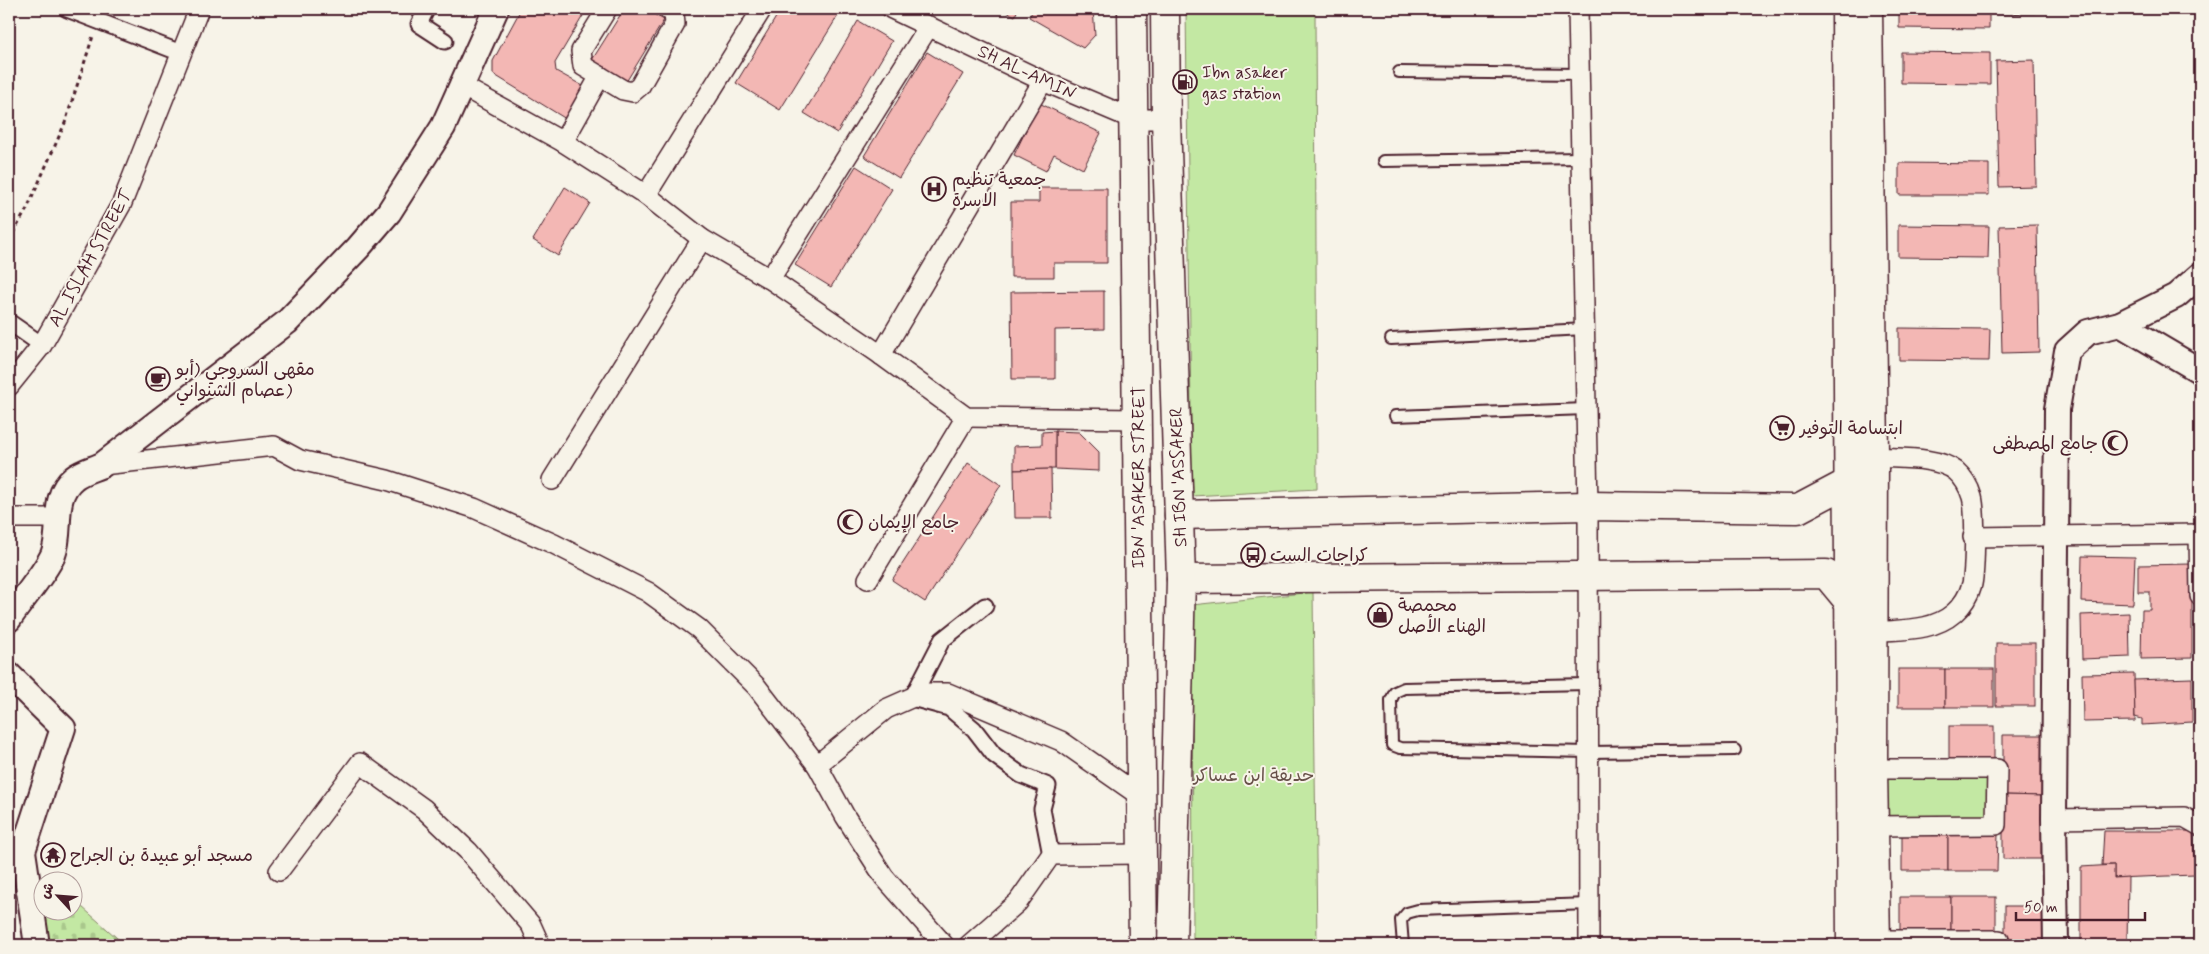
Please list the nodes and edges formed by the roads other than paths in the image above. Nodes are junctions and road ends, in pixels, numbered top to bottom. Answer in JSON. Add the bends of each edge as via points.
{"nodes":[{"id":1,"x":67,"y":9,"type":"edge"},
{"id":2,"x":198,"y":9,"type":"edge"},
{"id":3,"x":424,"y":9,"type":"edge"},
{"id":4,"x":496,"y":9,"type":"edge"},
{"id":5,"x":606,"y":9,"type":"edge"},
{"id":6,"x":668,"y":9,"type":"edge"},
{"id":7,"x":762,"y":9,"type":"edge"},
{"id":8,"x":892,"y":9,"type":"edge"},
{"id":9,"x":1132,"y":9,"type":"edge"},
{"id":10,"x":1165,"y":9,"type":"edge"},
{"id":11,"x":1578,"y":9,"type":"edge"},
{"id":12,"x":1846,"y":9,"type":"edge"},
{"id":13,"x":1868,"y":9,"type":"edge"},
{"id":14,"x":928,"y":26,"type":"junction"},
{"id":15,"x":445,"y":41,"type":"dead end"},
{"id":16,"x":182,"y":53,"type":"junction"},
{"id":17,"x":1399,"y":72,"type":"dead end"},
{"id":18,"x":1580,"y":74,"type":"junction"},
{"id":19,"x":600,"y":76,"type":"junction"},
{"id":20,"x":1043,"y":81,"type":"junction"},
{"id":21,"x":462,"y":86,"type":"junction"},
{"id":22,"x":1133,"y":119,"type":"junction"},
{"id":23,"x":1166,"y":119,"type":"junction"},
{"id":24,"x":563,"y":142,"type":"junction"},
{"id":25,"x":1581,"y":158,"type":"junction"},
{"id":26,"x":1383,"y":161,"type":"dead end"},
{"id":27,"x":646,"y":195,"type":"junction"},
{"id":28,"x":702,"y":239,"type":"junction"},
{"id":29,"x":2200,"y":274,"type":"edge"},
{"id":30,"x":770,"y":279,"type":"junction"},
{"id":31,"x":9,"y":322,"type":"edge"},
{"id":32,"x":2120,"y":324,"type":"junction"},
{"id":33,"x":1585,"y":329,"type":"junction"},
{"id":34,"x":1391,"y":339,"type":"dead end"},
{"id":35,"x":42,"y":345,"type":"junction"},
{"id":36,"x":881,"y":355,"type":"junction"},
{"id":37,"x":2200,"y":371,"type":"edge"},
{"id":38,"x":9,"y":386,"type":"edge"},
{"id":39,"x":1586,"y":409,"type":"junction"},
{"id":40,"x":1395,"y":416,"type":"dead end"},
{"id":41,"x":966,"y":417,"type":"junction"},
{"id":42,"x":1138,"y":420,"type":"junction"},
{"id":43,"x":1874,"y":457,"type":"junction"},
{"id":44,"x":102,"y":464,"type":"junction"},
{"id":45,"x":552,"y":480,"type":"dead end"},
{"id":46,"x":1849,"y":482,"type":"junction"},
{"id":47,"x":1588,"y":506,"type":"junction"},
{"id":48,"x":1179,"y":515,"type":"junction"},
{"id":49,"x":9,"y":518,"type":"edge"},
{"id":50,"x":58,"y":518,"type":"junction"},
{"id":51,"x":2200,"y":534,"type":"edge"},
{"id":52,"x":2057,"y":536,"type":"junction"},
{"id":53,"x":1973,"y":537,"type":"junction"},
{"id":54,"x":1588,"y":576,"type":"junction"},
{"id":55,"x":868,"y":579,"type":"dead end"},
{"id":56,"x":1181,"y":580,"type":"junction"},
{"id":57,"x":2200,"y":596,"type":"edge"},
{"id":58,"x":1850,"y":603,"type":"junction"},
{"id":59,"x":985,"y":606,"type":"dead end"},
{"id":60,"x":9,"y":619,"type":"edge"},
{"id":61,"x":1874,"y":632,"type":"junction"},
{"id":62,"x":9,"y":675,"type":"edge"},
{"id":63,"x":1588,"y":684,"type":"junction"},
{"id":64,"x":912,"y":698,"type":"junction"},
{"id":65,"x":1735,"y":750,"type":"dead end"},
{"id":66,"x":1588,"y":752,"type":"junction"},
{"id":67,"x":817,"y":765,"type":"junction"},
{"id":68,"x":1873,"y":769,"type":"junction"},
{"id":69,"x":1140,"y":796,"type":"junction"},
{"id":70,"x":2054,"y":819,"type":"junction"},
{"id":71,"x":1875,"y":826,"type":"junction"},
{"id":72,"x":2200,"y":826,"type":"edge"},
{"id":73,"x":1141,"y":854,"type":"junction"},
{"id":74,"x":1051,"y":855,"type":"junction"},
{"id":75,"x":278,"y":871,"type":"dead end"},
{"id":76,"x":1589,"y":904,"type":"junction"},
{"id":77,"x":1867,"y":944,"type":"edge"},
{"id":78,"x":37,"y":945,"type":"edge"},
{"id":79,"x":540,"y":945,"type":"edge"},
{"id":80,"x":944,"y":945,"type":"edge"},
{"id":81,"x":969,"y":945,"type":"edge"},
{"id":82,"x":1143,"y":945,"type":"edge"},
{"id":83,"x":1172,"y":945,"type":"edge"},
{"id":84,"x":1403,"y":945,"type":"edge"},
{"id":85,"x":1589,"y":945,"type":"edge"},
{"id":86,"x":1999,"y":945,"type":"edge"},
{"id":87,"x":2056,"y":945,"type":"edge"}],
"edges":[{"from":1,"to":16,"type":"street"},
{"from":2,"to":16,"type":"street","name":"AL ISLAH STREET"},
{"from":3,"to":15,"type":"street","via":[[419,24]]},
{"from":4,"to":21,"type":"street"},
{"from":5,"to":19,"type":"street","via":[[581,51],[583,66]]},
{"from":6,"to":19,"type":"street","via":[[674,14],[675,24],[640,86],[633,92],[623,90]]},
{"from":7,"to":27,"type":"street"},
{"from":8,"to":14,"type":"street","name":"SH AL-AMIN"},
{"from":9,"to":22,"type":"main road","name":"IBN 'ASAKER STREET"},
{"from":10,"to":23,"type":"main road","name":"SH IBN 'ASSAKER"},
{"from":11,"to":18,"type":"street"},
{"from":12,"to":46,"type":"main road"},
{"from":13,"to":43,"type":"main road"},
{"from":14,"to":20,"type":"street","name":"SH AL-AMIN"},
{"from":14,"to":30,"type":"street"},
{"from":16,"to":35,"type":"street","name":"AL ISLAH STREET","via":[[122,203]]},
{"from":17,"to":18,"type":"lane"},
{"from":18,"to":25,"type":"street"},
{"from":19,"to":24,"type":"street"},
{"from":20,"to":22,"type":"street","name":"SH AL-AMIN"},
{"from":20,"to":36,"type":"street"},
{"from":21,"to":24,"type":"street"},
{"from":21,"to":44,"type":"street","via":[[443,127],[388,212],[358,248],[287,322]]},
{"from":22,"to":23,"type":"street","name":"SH AL-AMIN"},
{"from":22,"to":42,"type":"main road","name":"IBN 'ASAKER STREET"},
{"from":23,"to":48,"type":"main road","name":"SH IBN 'ASSAKER"},
{"from":24,"to":27,"type":"street"},
{"from":25,"to":26,"type":"lane"},
{"from":25,"to":33,"type":"street"},
{"from":27,"to":28,"type":"street"},
{"from":28,"to":30,"type":"street"},
{"from":28,"to":45,"type":"street"},
{"from":29,"to":32,"type":"street","via":[[2176,296]]},
{"from":30,"to":36,"type":"street"},
{"from":31,"to":35,"type":"street"},
{"from":32,"to":37,"type":"street"},
{"from":32,"to":52,"type":"street","via":[[2088,332],[2067,351],[2057,409]]},
{"from":33,"to":34,"type":"lane"},
{"from":33,"to":39,"type":"street"},
{"from":35,"to":38,"type":"street","name":"AL ISLAH STREET"},
{"from":36,"to":41,"type":"street"},
{"from":39,"to":40,"type":"lane"},
{"from":39,"to":47,"type":"street"},
{"from":41,"to":42,"type":"street"},
{"from":41,"to":55,"type":"street"},
{"from":42,"to":69,"type":"main road","name":"IBN 'ASAKER STREET"},
{"from":43,"to":53,"type":"street","via":[[1935,462],[1955,471],[1966,483],[1972,499]]},
{"from":43,"to":61,"type":"main road"},
{"from":44,"to":50,"type":"street","via":[[74,478],[59,503]]},
{"from":44,"to":67,"type":"street","via":[[274,446],[300,460],[387,480],[474,508],[648,592],[699,629],[758,687]]},
{"from":46,"to":47,"type":"main road","via":[[1798,509]]},
{"from":46,"to":58,"type":"main road"},
{"from":47,"to":48,"type":"main road"},
{"from":47,"to":54,"type":"street"},
{"from":48,"to":56,"type":"main road","name":"SH IBN 'ASSAKER"},
{"from":49,"to":50,"type":"street"},
{"from":50,"to":60,"type":"street","via":[[52,557]]},
{"from":51,"to":52,"type":"street"},
{"from":51,"to":57,"type":"street"},
{"from":52,"to":53,"type":"street"},
{"from":52,"to":70,"type":"street"},
{"from":53,"to":61,"type":"street","via":[[1971,586],[1954,612],[1941,622],[1926,627]]},
{"from":54,"to":56,"type":"main road"},
{"from":54,"to":58,"type":"main road","via":[[1826,574]]},
{"from":54,"to":63,"type":"street"},
{"from":56,"to":83,"type":"main road","name":"SH IBN 'ASSAKER"},
{"from":58,"to":77,"type":"main road"},
{"from":59,"to":64,"type":"street","via":[[942,640]]},
{"from":61,"to":68,"type":"main road"},
{"from":62,"to":78,"type":"street","via":[[63,728],[23,852]]},
{"from":63,"to":66,"type":"street"},
{"from":63,"to":66,"type":"lane","via":[[1404,688],[1395,692],[1391,700],[1390,737],[1392,745],[1400,748]]},
{"from":64,"to":67,"type":"street","via":[[886,709]]},
{"from":64,"to":69,"type":"street","via":[[922,693],[948,693],[1061,741]]},
{"from":64,"to":74,"type":"street","via":[[949,708],[974,729],[994,754],[1021,775],[1048,786],[1042,810]]},
{"from":65,"to":66,"type":"lane"},
{"from":66,"to":76,"type":"street"},
{"from":67,"to":80,"type":"street","via":[[884,877]]},
{"from":68,"to":71,"type":"main road"},
{"from":68,"to":71,"type":"street","via":[[1997,770],[1996,825]]},
{"from":69,"to":73,"type":"main road","name":"IBN 'ASAKER STREET"},
{"from":70,"to":72,"type":"street","via":[[2184,817]]},
{"from":70,"to":87,"type":"street"},
{"from":71,"to":77,"type":"main road"},
{"from":73,"to":74,"type":"street"},
{"from":73,"to":82,"type":"main road","name":"IBN 'ASAKER STREET"},
{"from":74,"to":81,"type":"street","via":[[1018,902]]},
{"from":75,"to":79,"type":"street","via":[[360,763],[424,808],[468,851],[531,925]]},
{"from":76,"to":84,"type":"lane","via":[[1418,910],[1407,913],[1401,920]]},
{"from":76,"to":85,"type":"street"},
{"from":77,"to":86,"type":"street","via":[[1999,940]]}]}
